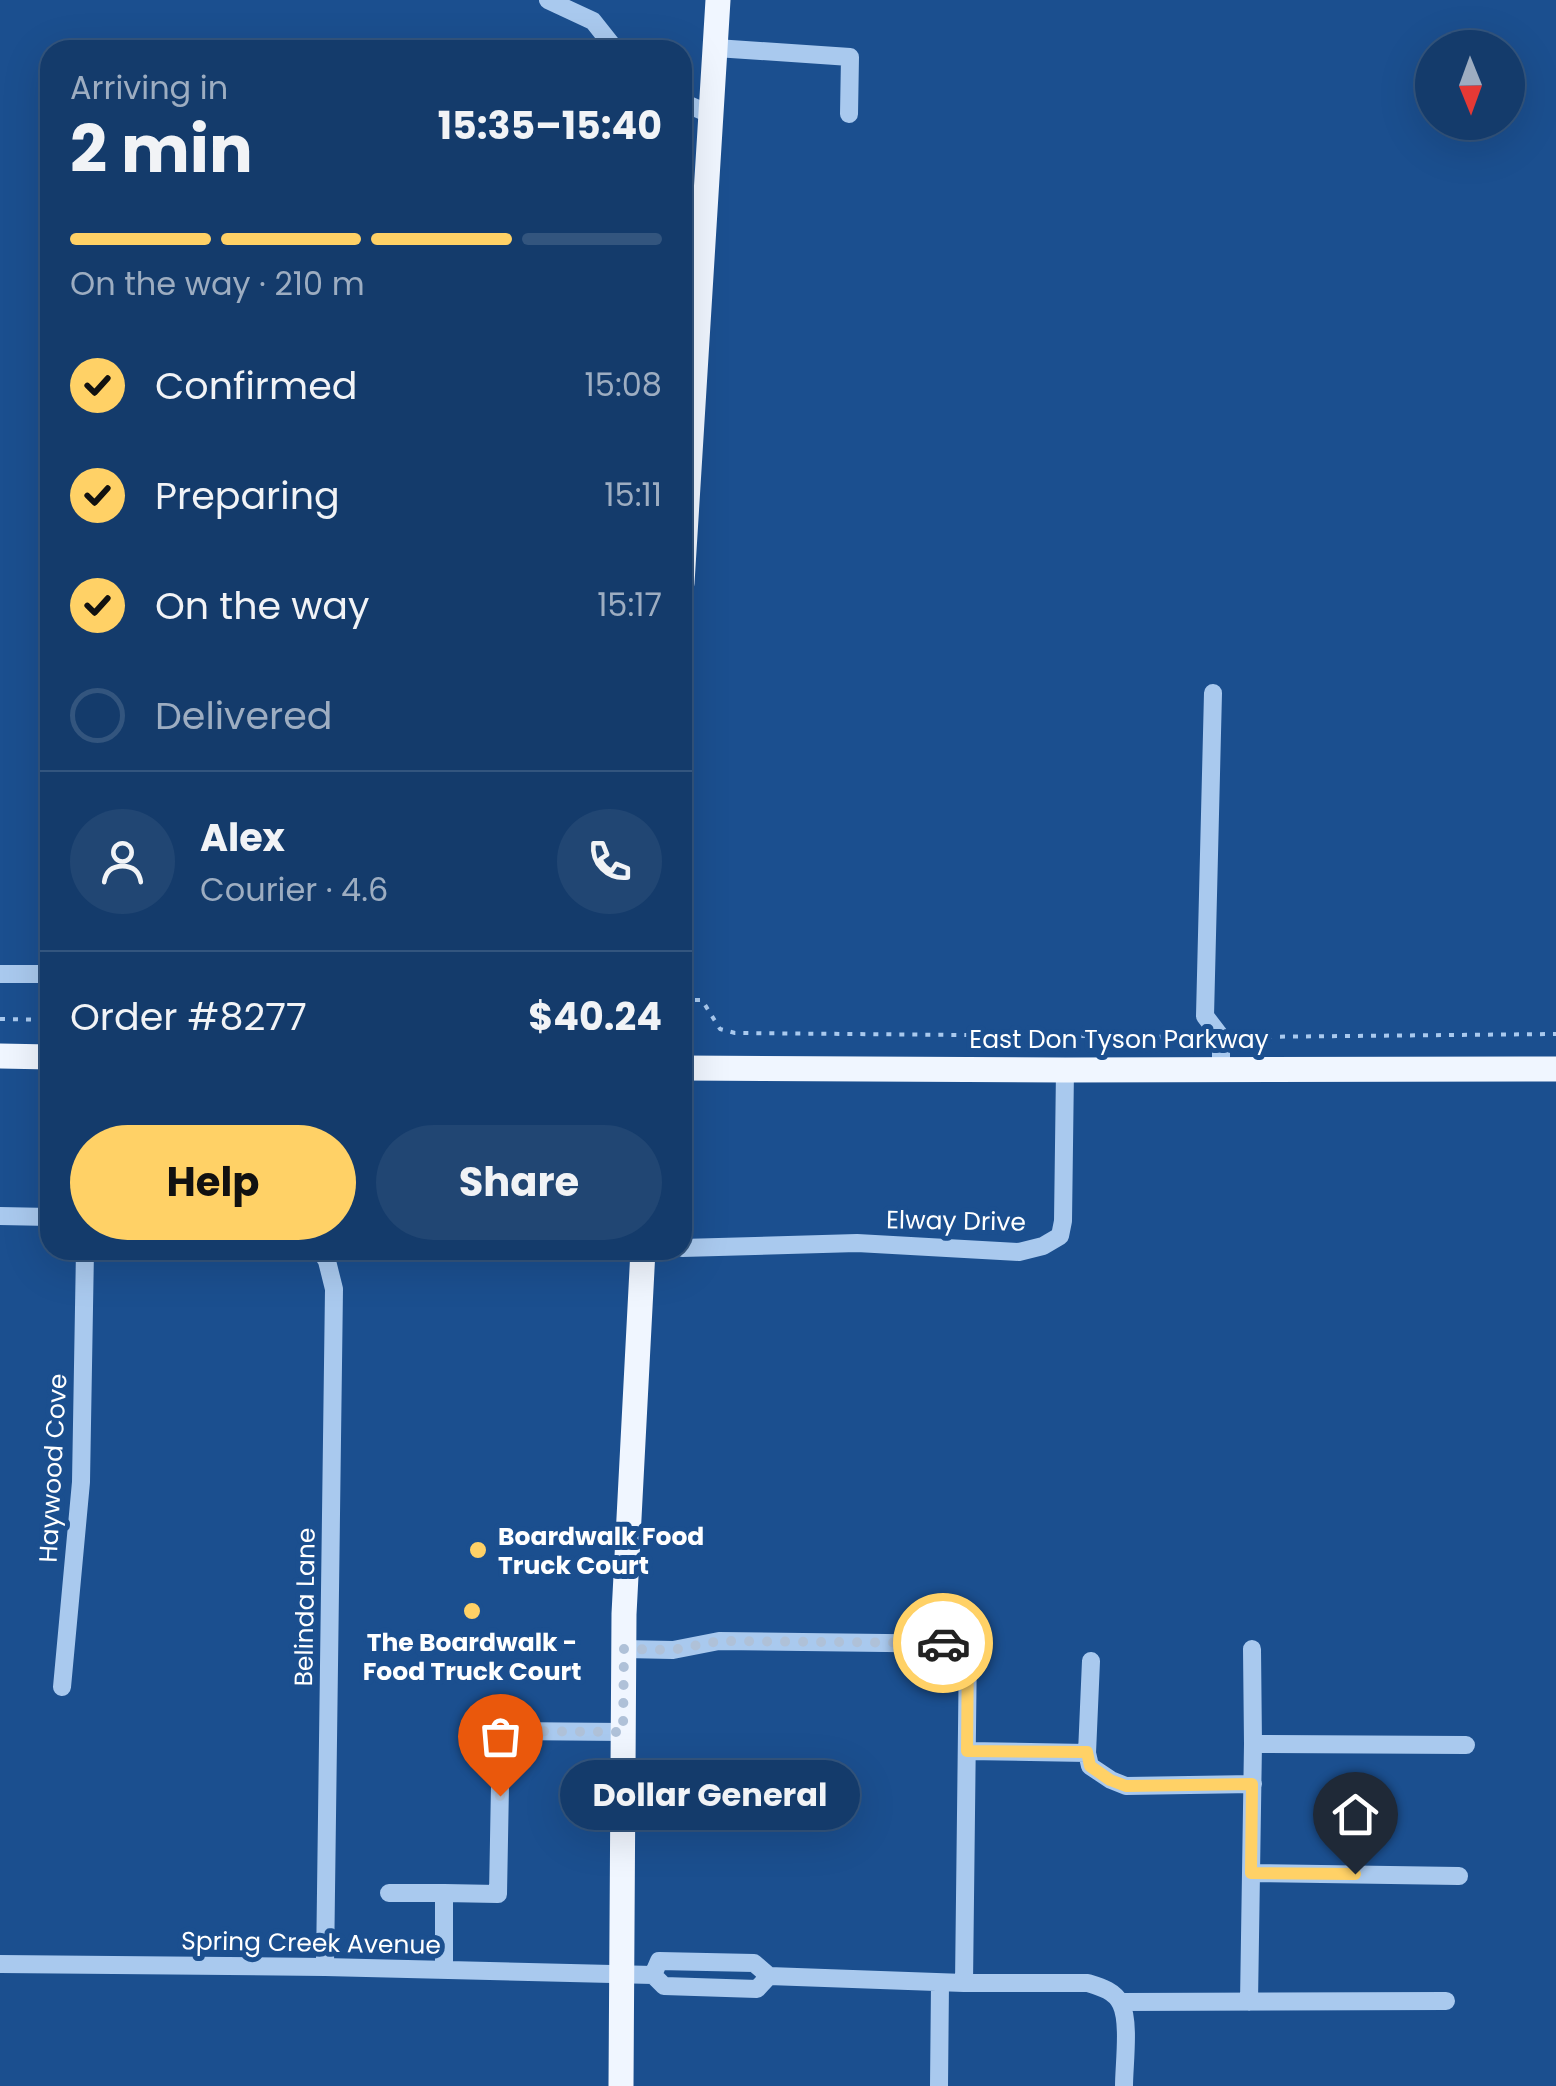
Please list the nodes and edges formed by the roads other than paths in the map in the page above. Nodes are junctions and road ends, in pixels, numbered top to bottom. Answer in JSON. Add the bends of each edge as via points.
{"nodes":[{"id":1,"x":548,"y":0,"type":"edge"},
{"id":2,"x":718,"y":0,"type":"edge"},
{"id":3,"x":608,"y":40,"type":"edge"},
{"id":4,"x":716,"y":48,"type":"junction"},
{"id":5,"x":692,"y":106,"type":"edge"},
{"id":6,"x":848,"y":114,"type":"dead end"},
{"id":7,"x":712,"y":115,"type":"junction"},
{"id":8,"x":692,"y":268,"type":"edge"},
{"id":9,"x":1212,"y":693,"type":"dead end"},
{"id":10,"x":0,"y":974,"type":"edge"},
{"id":11,"x":40,"y":974,"type":"edge"},
{"id":12,"x":0,"y":1056,"type":"edge"},
{"id":13,"x":40,"y":1057,"type":"edge"},
{"id":14,"x":692,"y":1068,"type":"edge"},
{"id":15,"x":1221,"y":1068,"type":"junction"},
{"id":16,"x":1556,"y":1069,"type":"edge"},
{"id":17,"x":1065,"y":1070,"type":"junction"},
{"id":18,"x":0,"y":1216,"type":"edge"},
{"id":19,"x":40,"y":1217,"type":"edge"},
{"id":20,"x":692,"y":1248,"type":"edge"},
{"id":21,"x":84,"y":1260,"type":"edge"},
{"id":22,"x":327,"y":1260,"type":"edge"},
{"id":23,"x":643,"y":1260,"type":"edge"},
{"id":24,"x":1252,"y":1648,"type":"dead end"},
{"id":25,"x":624,"y":1649,"type":"junction"},
{"id":26,"x":1091,"y":1661,"type":"dead end"},
{"id":27,"x":62,"y":1687,"type":"dead end"},
{"id":28,"x":623,"y":1732,"type":"junction"},
{"id":29,"x":1254,"y":1744,"type":"junction"},
{"id":30,"x":1466,"y":1745,"type":"dead end"},
{"id":31,"x":967,"y":1751,"type":"junction"},
{"id":32,"x":1087,"y":1752,"type":"junction"},
{"id":33,"x":1252,"y":1784,"type":"junction"},
{"id":34,"x":1251,"y":1873,"type":"junction"},
{"id":35,"x":1459,"y":1876,"type":"dead end"},
{"id":36,"x":388,"y":1893,"type":"dead end"},
{"id":37,"x":444,"y":1893,"type":"junction"},
{"id":38,"x":0,"y":1964,"type":"edge"},
{"id":39,"x":325,"y":1967,"type":"junction"},
{"id":40,"x":444,"y":1970,"type":"junction"},
{"id":41,"x":621,"y":1975,"type":"junction"},
{"id":42,"x":653,"y":1975,"type":"junction"},
{"id":43,"x":769,"y":1976,"type":"junction"},
{"id":44,"x":964,"y":1983,"type":"junction"},
{"id":45,"x":940,"y":1984,"type":"junction"},
{"id":46,"x":1446,"y":2000,"type":"dead end"},
{"id":47,"x":1121,"y":2002,"type":"junction"},
{"id":48,"x":1249,"y":2002,"type":"junction"},
{"id":49,"x":621,"y":2086,"type":"edge"},
{"id":50,"x":939,"y":2086,"type":"edge"},
{"id":51,"x":1124,"y":2086,"type":"edge"}],
"edges":[{"from":1,"to":3,"type":"street","via":[[594,22]]},
{"from":2,"to":4,"type":"main road"},
{"from":4,"to":6,"type":"street","via":[[850,56]]},
{"from":4,"to":7,"type":"main road"},
{"from":5,"to":7,"type":"street"},
{"from":7,"to":8,"type":"main road"},
{"from":9,"to":15,"type":"street","via":[[1204,1016],[1221,1037]]},
{"from":10,"to":11,"type":"street"},
{"from":12,"to":13,"type":"main road"},
{"from":14,"to":17,"type":"main road","name":"East Don Tyson Parkway"},
{"from":15,"to":16,"type":"main road","name":"East Don Tyson Parkway"},
{"from":15,"to":17,"type":"main road","name":"East Don Tyson Parkway"},
{"from":17,"to":20,"type":"street","name":"Elway Drive","via":[[1063,1221],[1060,1236],[1043,1246],[1018,1252],[856,1244]]},
{"from":18,"to":19,"type":"street"},
{"from":21,"to":27,"type":"street","name":"Haywood Cove","via":[[81,1482]]},
{"from":22,"to":39,"type":"street","name":"Belinda Lane","via":[[334,1289]]},
{"from":23,"to":25,"type":"main road"},
{"from":24,"to":29,"type":"street"},
{"from":25,"to":28,"type":"main road"},
{"from":25,"to":31,"type":"street","via":[[673,1650],[719,1641],[968,1644]]},
{"from":26,"to":32,"type":"street"},
{"from":28,"to":37,"type":"street","via":[[501,1731],[498,1894]]},
{"from":28,"to":41,"type":"main road"},
{"from":29,"to":30,"type":"street"},
{"from":29,"to":33,"type":"street"},
{"from":31,"to":32,"type":"street"},
{"from":31,"to":44,"type":"street"},
{"from":32,"to":33,"type":"street","via":[[1090,1766],[1126,1786]]},
{"from":33,"to":34,"type":"street"},
{"from":34,"to":35,"type":"street"},
{"from":34,"to":48,"type":"street"},
{"from":36,"to":37,"type":"street"},
{"from":37,"to":40,"type":"street"},
{"from":38,"to":39,"type":"street","name":"Spring Creek Avenue"},
{"from":39,"to":40,"type":"street","name":"Spring Creek Avenue"},
{"from":40,"to":41,"type":"street","name":"Spring Creek Avenue"},
{"from":41,"to":42,"type":"street","name":"Spring Creek Avenue"},
{"from":41,"to":49,"type":"main road"},
{"from":42,"to":43,"type":"street","via":[[664,1986],[757,1990]]},
{"from":42,"to":43,"type":"street","via":[[659,1960],[754,1962]]},
{"from":43,"to":45,"type":"street"},
{"from":44,"to":45,"type":"street"},
{"from":44,"to":47,"type":"street","via":[[1088,1983]]},
{"from":45,"to":50,"type":"street"},
{"from":46,"to":48,"type":"street"},
{"from":47,"to":48,"type":"street"},
{"from":47,"to":51,"type":"street"}]}
